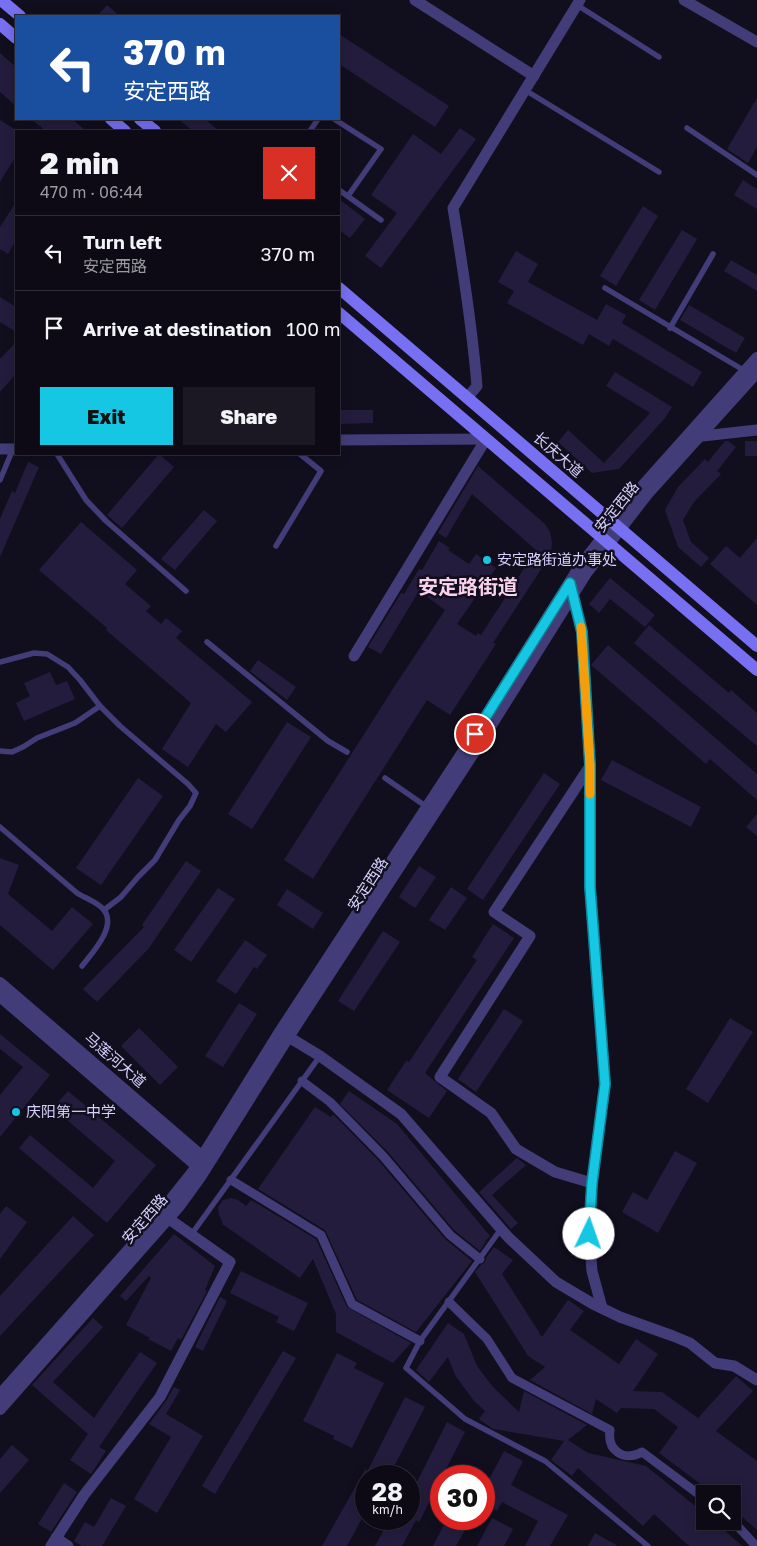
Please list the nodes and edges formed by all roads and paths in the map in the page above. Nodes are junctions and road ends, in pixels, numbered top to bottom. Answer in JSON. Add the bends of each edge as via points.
{"nodes":[{"id":1,"x":1,"y":0,"type":"edge"},
{"id":2,"x":415,"y":0,"type":"edge"},
{"id":3,"x":684,"y":0,"type":"edge"},
{"id":4,"x":579,"y":2,"type":"edge"},
{"id":5,"x":19,"y":15,"type":"edge"},
{"id":6,"x":0,"y":24,"type":"edge"},
{"id":7,"x":15,"y":37,"type":"edge"},
{"id":8,"x":757,"y":42,"type":"edge"},
{"id":9,"x":659,"y":58,"type":"dead end"},
{"id":10,"x":534,"y":76,"type":"junction"},
{"id":11,"x":525,"y":90,"type":"junction"},
{"id":12,"x":112,"y":120,"type":"edge"},
{"id":13,"x":141,"y":120,"type":"edge"},
{"id":14,"x":336,"y":120,"type":"edge"},
{"id":15,"x":687,"y":128,"type":"dead end"},
{"id":16,"x":124,"y":130,"type":"edge"},
{"id":17,"x":154,"y":130,"type":"edge"},
{"id":18,"x":659,"y":172,"type":"dead end"},
{"id":19,"x":757,"y":175,"type":"edge"},
{"id":20,"x":340,"y":191,"type":"edge"},
{"id":21,"x":348,"y":196,"type":"junction"},
{"id":22,"x":381,"y":220,"type":"dead end"},
{"id":23,"x":713,"y":254,"type":"dead end"},
{"id":24,"x":605,"y":288,"type":"dead end"},
{"id":25,"x":340,"y":289,"type":"edge"},
{"id":26,"x":340,"y":315,"type":"edge"},
{"id":27,"x":670,"y":328,"type":"junction"},
{"id":28,"x":757,"y":358,"type":"edge"},
{"id":29,"x":751,"y":372,"type":"edge"},
{"id":30,"x":467,"y":398,"type":"junction"},
{"id":31,"x":757,"y":430,"type":"edge"},
{"id":32,"x":699,"y":436,"type":"junction"},
{"id":33,"x":685,"y":438,"type":"junction"},
{"id":34,"x":486,"y":439,"type":"junction"},
{"id":35,"x":340,"y":440,"type":"edge"},
{"id":36,"x":0,"y":449,"type":"edge"},
{"id":37,"x":15,"y":449,"type":"edge"},
{"id":38,"x":58,"y":455,"type":"edge"},
{"id":39,"x":301,"y":455,"type":"edge"},
{"id":40,"x":0,"y":480,"type":"edge"},
{"id":41,"x":616,"y":526,"type":"junction"},
{"id":42,"x":605,"y":541,"type":"junction"},
{"id":43,"x":276,"y":546,"type":"dead end"},
{"id":44,"x":571,"y":589,"type":"junction"},
{"id":45,"x":186,"y":591,"type":"dead end"},
{"id":46,"x":207,"y":642,"type":"dead end"},
{"id":47,"x":757,"y":646,"type":"edge"},
{"id":48,"x":354,"y":656,"type":"dead end"},
{"id":49,"x":0,"y":662,"type":"edge"},
{"id":50,"x":757,"y":670,"type":"edge"},
{"id":51,"x":100,"y":706,"type":"junction"},
{"id":52,"x":0,"y":751,"type":"edge"},
{"id":53,"x":347,"y":752,"type":"dead end"},
{"id":54,"x":590,"y":765,"type":"junction"},
{"id":55,"x":385,"y":778,"type":"dead end"},
{"id":56,"x":427,"y":807,"type":"junction"},
{"id":57,"x":0,"y":828,"type":"edge"},
{"id":58,"x":104,"y":910,"type":"junction"},
{"id":59,"x":82,"y":966,"type":"dead end"},
{"id":60,"x":0,"y":983,"type":"edge"},
{"id":61,"x":0,"y":996,"type":"edge"},
{"id":62,"x":284,"y":1034,"type":"junction"},
{"id":63,"x":320,"y":1056,"type":"junction"},
{"id":64,"x":302,"y":1080,"type":"junction"},
{"id":65,"x":203,"y":1164,"type":"junction"},
{"id":66,"x":231,"y":1180,"type":"junction"},
{"id":67,"x":592,"y":1183,"type":"junction"},
{"id":68,"x":164,"y":1216,"type":"junction"},
{"id":69,"x":501,"y":1229,"type":"junction"},
{"id":70,"x":191,"y":1235,"type":"junction"},
{"id":71,"x":480,"y":1259,"type":"junction"},
{"id":72,"x":449,"y":1302,"type":"junction"},
{"id":73,"x":602,"y":1308,"type":"junction"},
{"id":74,"x":420,"y":1341,"type":"junction"},
{"id":75,"x":757,"y":1380,"type":"edge"},
{"id":76,"x":0,"y":1394,"type":"edge"},
{"id":77,"x":0,"y":1409,"type":"edge"},
{"id":78,"x":696,"y":1492,"type":"edge"},
{"id":79,"x":741,"y":1530,"type":"edge"},
{"id":80,"x":54,"y":1542,"type":"edge"},
{"id":81,"x":68,"y":1546,"type":"edge"},
{"id":82,"x":648,"y":1546,"type":"edge"},
{"id":83,"x":756,"y":1546,"type":"edge"}],
"edges":[{"from":1,"to":5,"type":"main road"},
{"from":2,"to":10,"type":"street"},
{"from":3,"to":8,"type":"street"},
{"from":4,"to":9,"type":"lane"},
{"from":4,"to":10,"type":"street"},
{"from":6,"to":7,"type":"main road"},
{"from":10,"to":11,"type":"street"},
{"from":11,"to":18,"type":"lane"},
{"from":11,"to":30,"type":"street","via":[[453,208],[474,357],[476,386]]},
{"from":12,"to":16,"type":"main road"},
{"from":13,"to":17,"type":"main road"},
{"from":14,"to":21,"type":"lane","via":[[381,150]]},
{"from":15,"to":19,"type":"lane"},
{"from":20,"to":21,"type":"lane"},
{"from":21,"to":22,"type":"lane"},
{"from":23,"to":27,"type":"lane"},
{"from":24,"to":27,"type":"lane"},
{"from":25,"to":30,"type":"main road","name":"长庆大道"},
{"from":26,"to":34,"type":"main road"},
{"from":27,"to":29,"type":"lane"},
{"from":28,"to":29,"type":"street","name":"安定西路"},
{"from":29,"to":32,"type":"street","name":"安定西路"},
{"from":29,"to":33,"type":"street","name":"安定西路"},
{"from":30,"to":41,"type":"main road","name":"长庆大道"},
{"from":31,"to":32,"type":"street"},
{"from":32,"to":33,"type":"street"},
{"from":32,"to":41,"type":"street","name":"安定西路"},
{"from":33,"to":41,"type":"street","name":"安定西路","via":[[641,488]]},
{"from":34,"to":35,"type":"street"},
{"from":34,"to":42,"type":"main road"},
{"from":34,"to":48,"type":"street"},
{"from":36,"to":37,"type":"street"},
{"from":37,"to":40,"type":"lane"},
{"from":38,"to":45,"type":"lane","via":[[86,500]]},
{"from":39,"to":43,"type":"lane","via":[[321,471]]},
{"from":41,"to":42,"type":"street","name":"安定西路"},
{"from":41,"to":47,"type":"main road","name":"长庆大道"},
{"from":42,"to":44,"type":"street","name":"安定西路"},
{"from":42,"to":50,"type":"main road"},
{"from":44,"to":54,"type":"street","via":[[582,632]]},
{"from":44,"to":56,"type":"street","name":"安定西路"},
{"from":44,"to":62,"type":"street","name":"安定西路","via":[[483,738]]},
{"from":46,"to":53,"type":"lane","via":[[328,742]]},
{"from":49,"to":51,"type":"lane","via":[[34,653],[47,654],[68,667]]},
{"from":51,"to":52,"type":"lane","via":[[75,723],[12,752]]},
{"from":51,"to":58,"type":"lane","via":[[196,793],[155,860],[122,897]]},
{"from":54,"to":67,"type":"street","via":[[590,887],[605,1084]]},
{"from":54,"to":67,"type":"street","via":[[494,912],[530,936],[440,1077],[491,1113],[516,1149],[555,1172]]},
{"from":55,"to":56,"type":"lane"},
{"from":56,"to":62,"type":"street","name":"安定西路"},
{"from":57,"to":58,"type":"lane","via":[[77,893]]},
{"from":58,"to":59,"type":"lane","via":[[109,922],[105,934]]},
{"from":60,"to":65,"type":"street","name":"马莲河大道"},
{"from":61,"to":65,"type":"street","name":"马莲河大道"},
{"from":62,"to":63,"type":"street"},
{"from":62,"to":65,"type":"street","name":"安定西路"},
{"from":63,"to":64,"type":"lane"},
{"from":63,"to":69,"type":"street","via":[[402,1114]]},
{"from":64,"to":66,"type":"lane"},
{"from":64,"to":71,"type":"street","via":[[330,1102],[383,1156],[450,1235]]},
{"from":65,"to":68,"type":"street","name":"安定西路"},
{"from":66,"to":70,"type":"lane"},
{"from":66,"to":74,"type":"street","via":[[321,1235],[352,1304]]},
{"from":67,"to":73,"type":"street","via":[[589,1234],[592,1271]]},
{"from":68,"to":70,"type":"street"},
{"from":68,"to":76,"type":"street","name":"安定西路"},
{"from":68,"to":77,"type":"street","name":"安定西路"},
{"from":69,"to":71,"type":"lane"},
{"from":69,"to":73,"type":"street","via":[[556,1282]]},
{"from":70,"to":80,"type":"street","via":[[230,1262],[160,1396],[84,1495]]},
{"from":71,"to":72,"type":"lane"},
{"from":72,"to":74,"type":"lane"},
{"from":72,"to":78,"type":"street","via":[[487,1339],[512,1378],[610,1430],[610,1443],[618,1453],[630,1456],[642,1452]]},
{"from":73,"to":75,"type":"street","via":[[673,1336],[715,1363],[734,1366]]},
{"from":74,"to":82,"type":"lane","via":[[406,1368],[465,1419],[545,1461]]},
{"from":79,"to":83,"type":"street"},
{"from":80,"to":81,"type":"street"}]}
